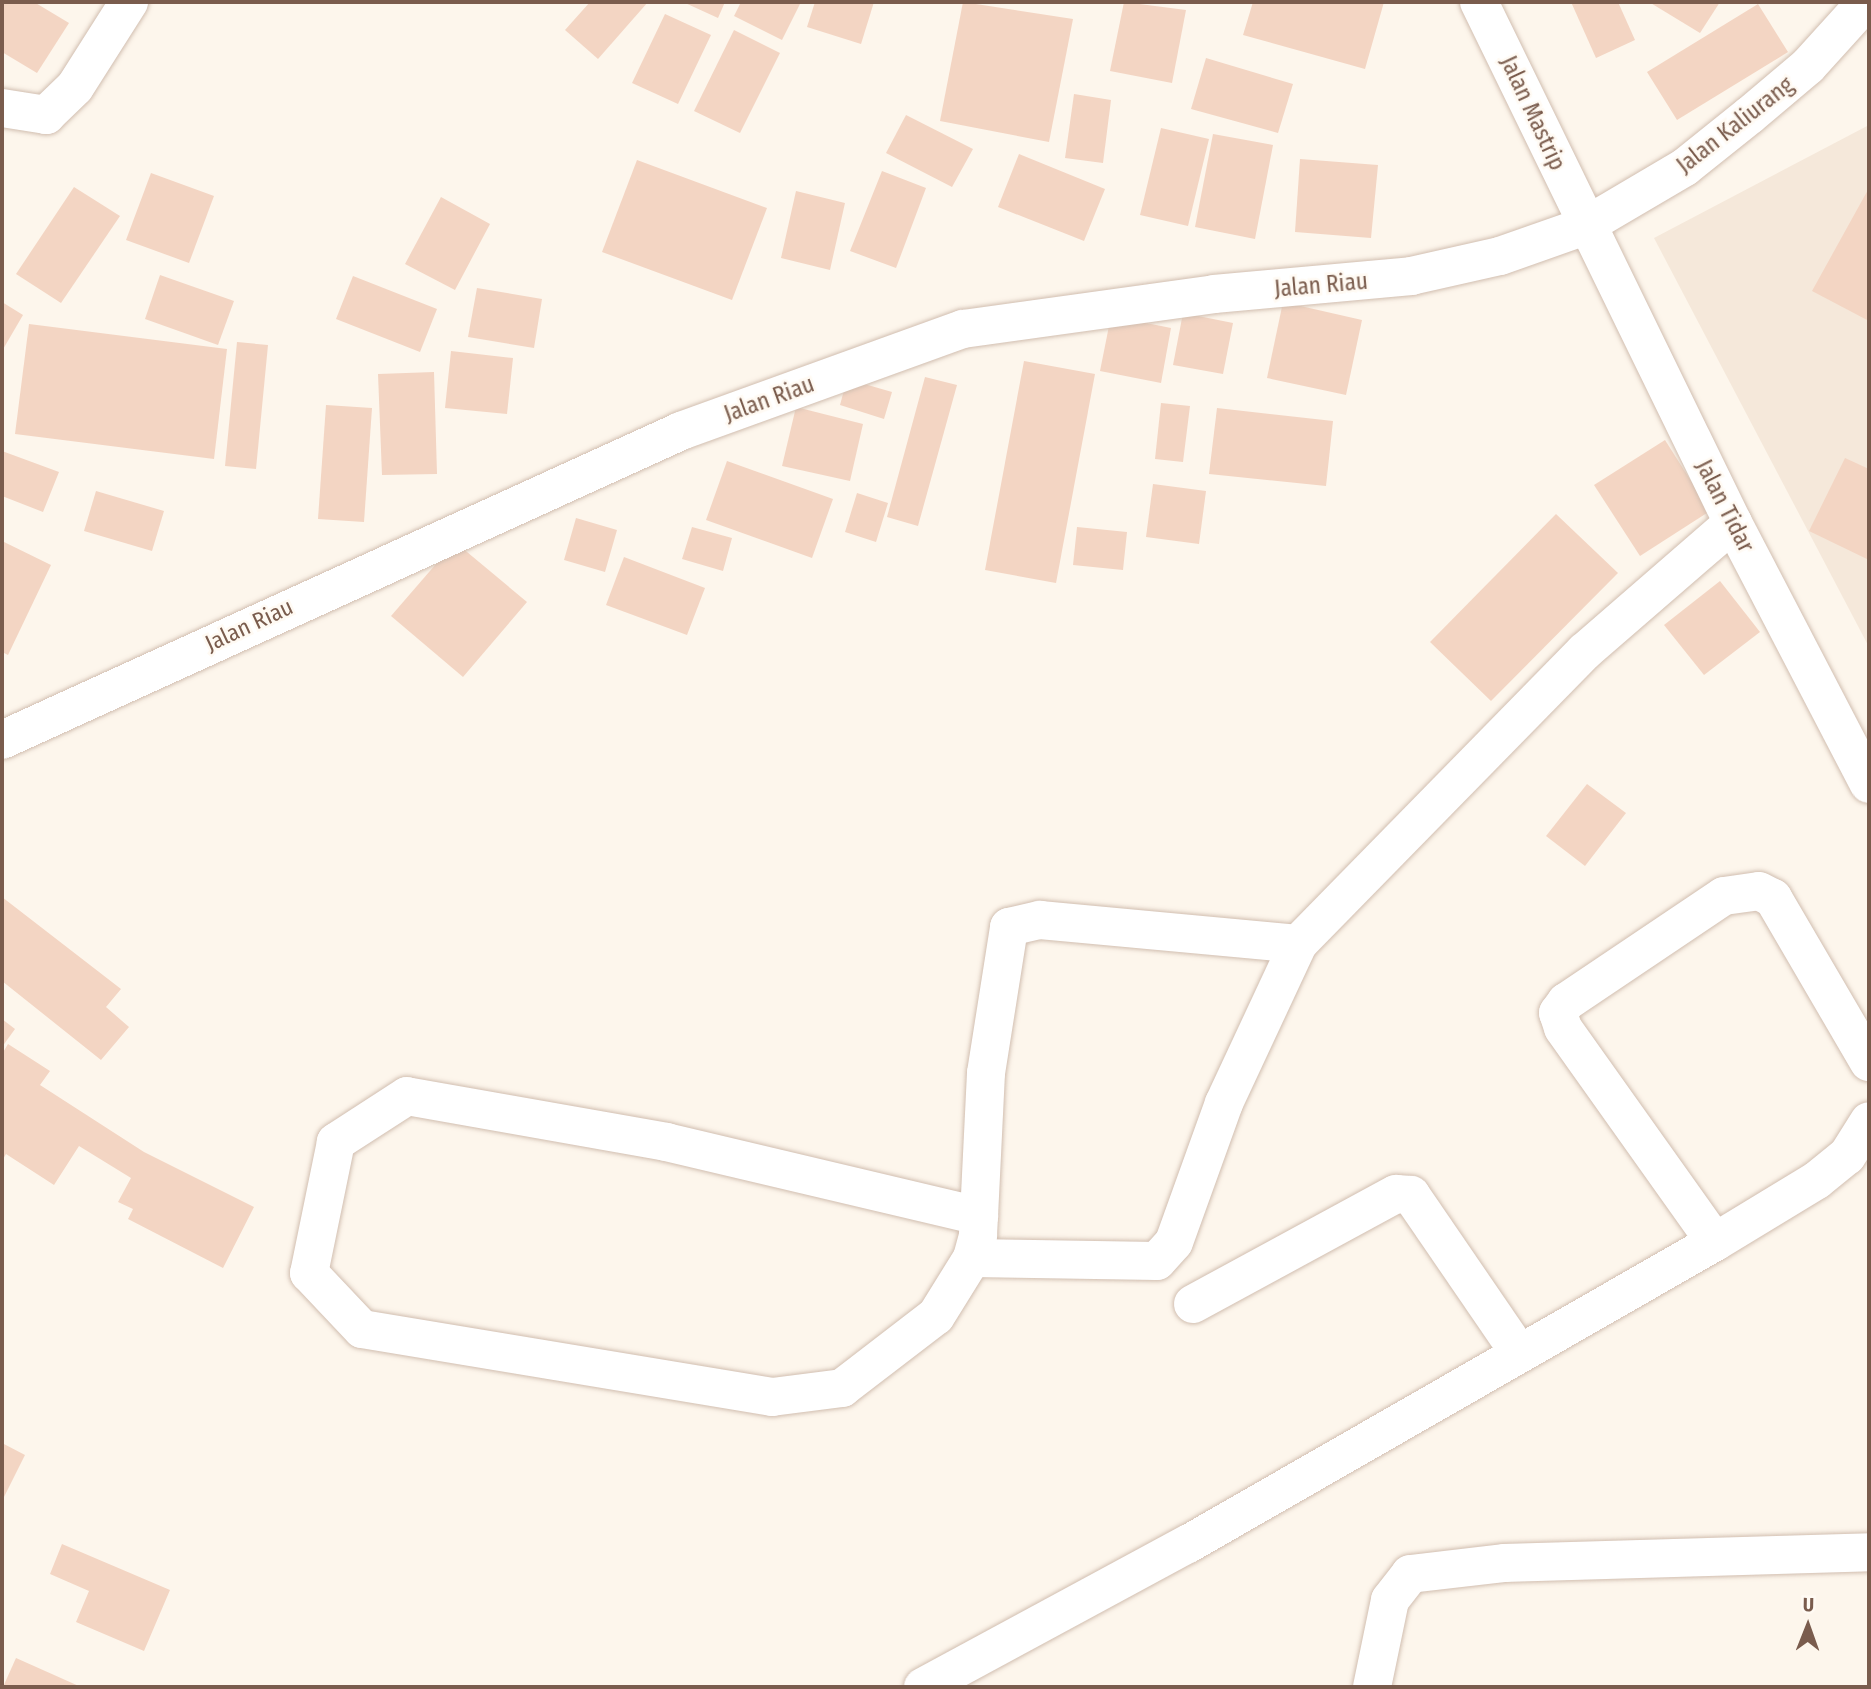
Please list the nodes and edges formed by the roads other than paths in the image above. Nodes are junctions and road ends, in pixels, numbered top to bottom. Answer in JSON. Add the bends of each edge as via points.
{"nodes":[{"id":1,"x":129,"y":2,"type":"edge"},
{"id":2,"x":1479,"y":2,"type":"edge"},
{"id":3,"x":1866,"y":2,"type":"edge"},
{"id":4,"x":2,"y":108,"type":"edge"},
{"id":5,"x":1586,"y":226,"type":"junction"},
{"id":6,"x":1733,"y":523,"type":"junction"},
{"id":7,"x":3,"y":738,"type":"edge"},
{"id":8,"x":1869,"y":784,"type":"edge"},
{"id":9,"x":1298,"y":944,"type":"junction"},
{"id":10,"x":1869,"y":1062,"type":"edge"},
{"id":11,"x":1869,"y":1121,"type":"edge"},
{"id":12,"x":979,"y":1216,"type":"junction"},
{"id":13,"x":1715,"y":1241,"type":"junction"},
{"id":14,"x":972,"y":1258,"type":"junction"},
{"id":15,"x":1193,"y":1304,"type":"dead end"},
{"id":16,"x":1518,"y":1351,"type":"junction"},
{"id":17,"x":1869,"y":1552,"type":"edge"},
{"id":18,"x":923,"y":1687,"type":"edge"},
{"id":19,"x":1372,"y":1687,"type":"edge"}],
"edges":[{"from":1,"to":4,"type":"street","via":[[75,87],[46,115]]},
{"from":2,"to":5,"type":"street","name":"Jalan Mastrip"},
{"from":3,"to":5,"type":"street","name":"Jalan Kaliurang","via":[[1808,66],[1750,115],[1685,167]]},
{"from":5,"to":6,"type":"street","name":"Jalan Tidar"},
{"from":5,"to":7,"type":"street","name":"Jalan Riau","via":[[1500,256],[1411,276],[1214,294],[963,330],[681,431]]},
{"from":6,"to":8,"type":"street","name":"Jalan Tidar"},
{"from":6,"to":9,"type":"street","via":[[1584,652]]},
{"from":9,"to":12,"type":"street","via":[[1040,920],[1009,927],[986,1073]]},
{"from":9,"to":14,"type":"street","via":[[1224,1103],[1174,1242],[1157,1261]]},
{"from":10,"to":13,"type":"street","via":[[1773,898],[1759,891],[1724,896],[1566,1002],[1558,1013],[1563,1028]]},
{"from":11,"to":13,"type":"street","via":[[1847,1156],[1817,1180]]},
{"from":12,"to":14,"type":"street"},
{"from":12,"to":14,"type":"street","via":[[667,1142],[407,1096],[336,1142],[309,1273],[362,1329],[536,1363],[799,1398],[842,1388],[936,1316]]},
{"from":13,"to":16,"type":"street"},
{"from":15,"to":16,"type":"street","via":[[1396,1194],[1411,1195]]},
{"from":16,"to":18,"type":"street","via":[[1188,1544]]},
{"from":17,"to":19,"type":"street","via":[[1506,1563],[1410,1574],[1397,1583],[1390,1600]]}]}
